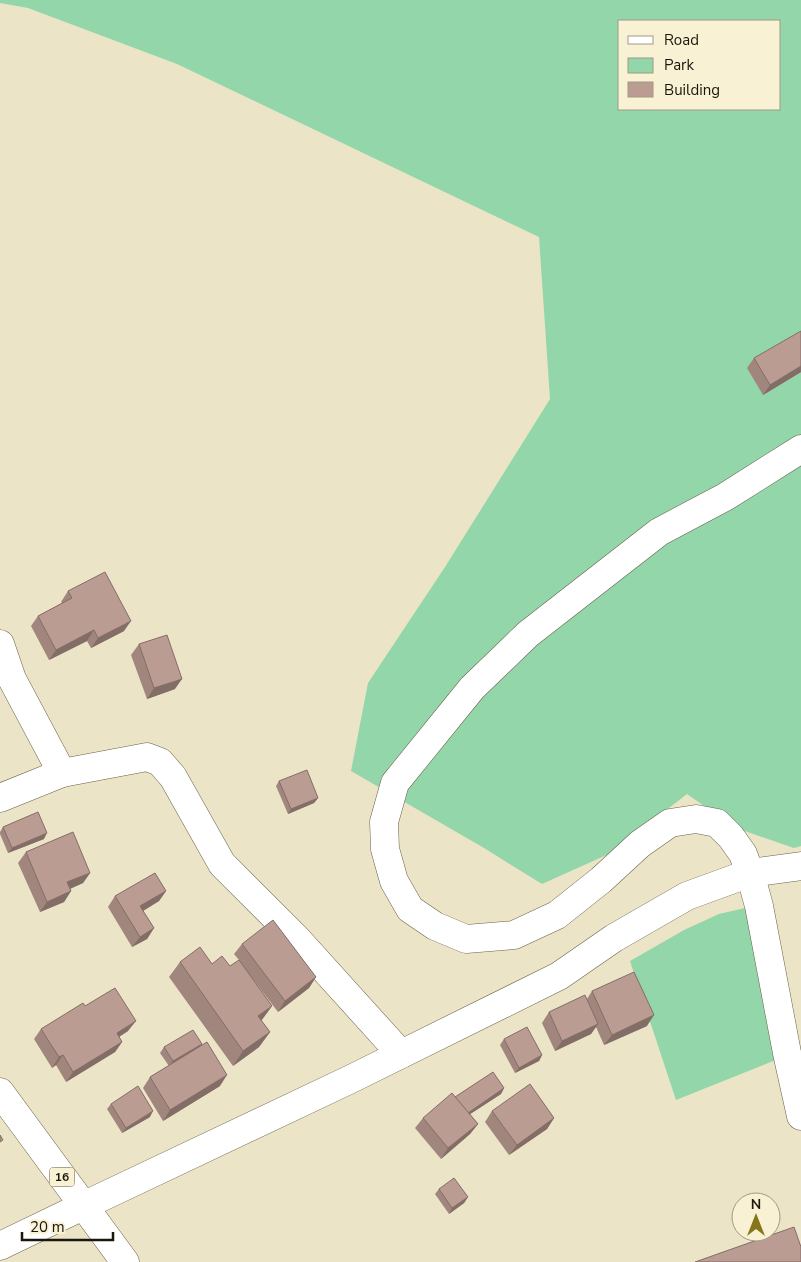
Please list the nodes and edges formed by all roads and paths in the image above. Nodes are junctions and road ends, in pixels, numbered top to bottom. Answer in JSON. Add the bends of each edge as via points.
{"nodes":[{"id":1,"x":801,"y":449,"type":"edge"},
{"id":2,"x":0,"y":644,"type":"edge"},
{"id":3,"x":62,"y":773,"type":"junction"},
{"id":4,"x":0,"y":798,"type":"edge"},
{"id":5,"x":801,"y":866,"type":"edge"},
{"id":6,"x":750,"y":872,"type":"junction"},
{"id":7,"x":402,"y":1054,"type":"junction"},
{"id":8,"x":0,"y":1092,"type":"edge"},
{"id":9,"x":801,"y":1116,"type":"edge"},
{"id":10,"x":83,"y":1206,"type":"junction"},
{"id":11,"x":0,"y":1246,"type":"edge"},
{"id":12,"x":125,"y":1262,"type":"edge"}],
"edges":[{"from":1,"to":6,"type":"street","via":[[725,497],[659,532],[528,634],[472,688],[394,784],[384,822],[385,849],[394,881],[410,909],[435,926],[466,939],[514,935],[557,915],[640,844],[670,823],[696,819],[718,823],[743,854]]},
{"from":2,"to":3,"type":"street","via":[[12,679]]},
{"from":3,"to":4,"type":"street"},
{"from":3,"to":7,"type":"street","via":[[147,757],[160,762],[173,777],[222,864],[297,939]]},
{"from":5,"to":6,"type":"street"},
{"from":6,"to":7,"type":"street","via":[[687,896],[614,938],[559,976]]},
{"from":6,"to":9,"type":"street"},
{"from":7,"to":10,"type":"street"},
{"from":8,"to":10,"type":"street","number":"16"},
{"from":10,"to":11,"type":"street"},
{"from":10,"to":12,"type":"street","number":"16"}]}
